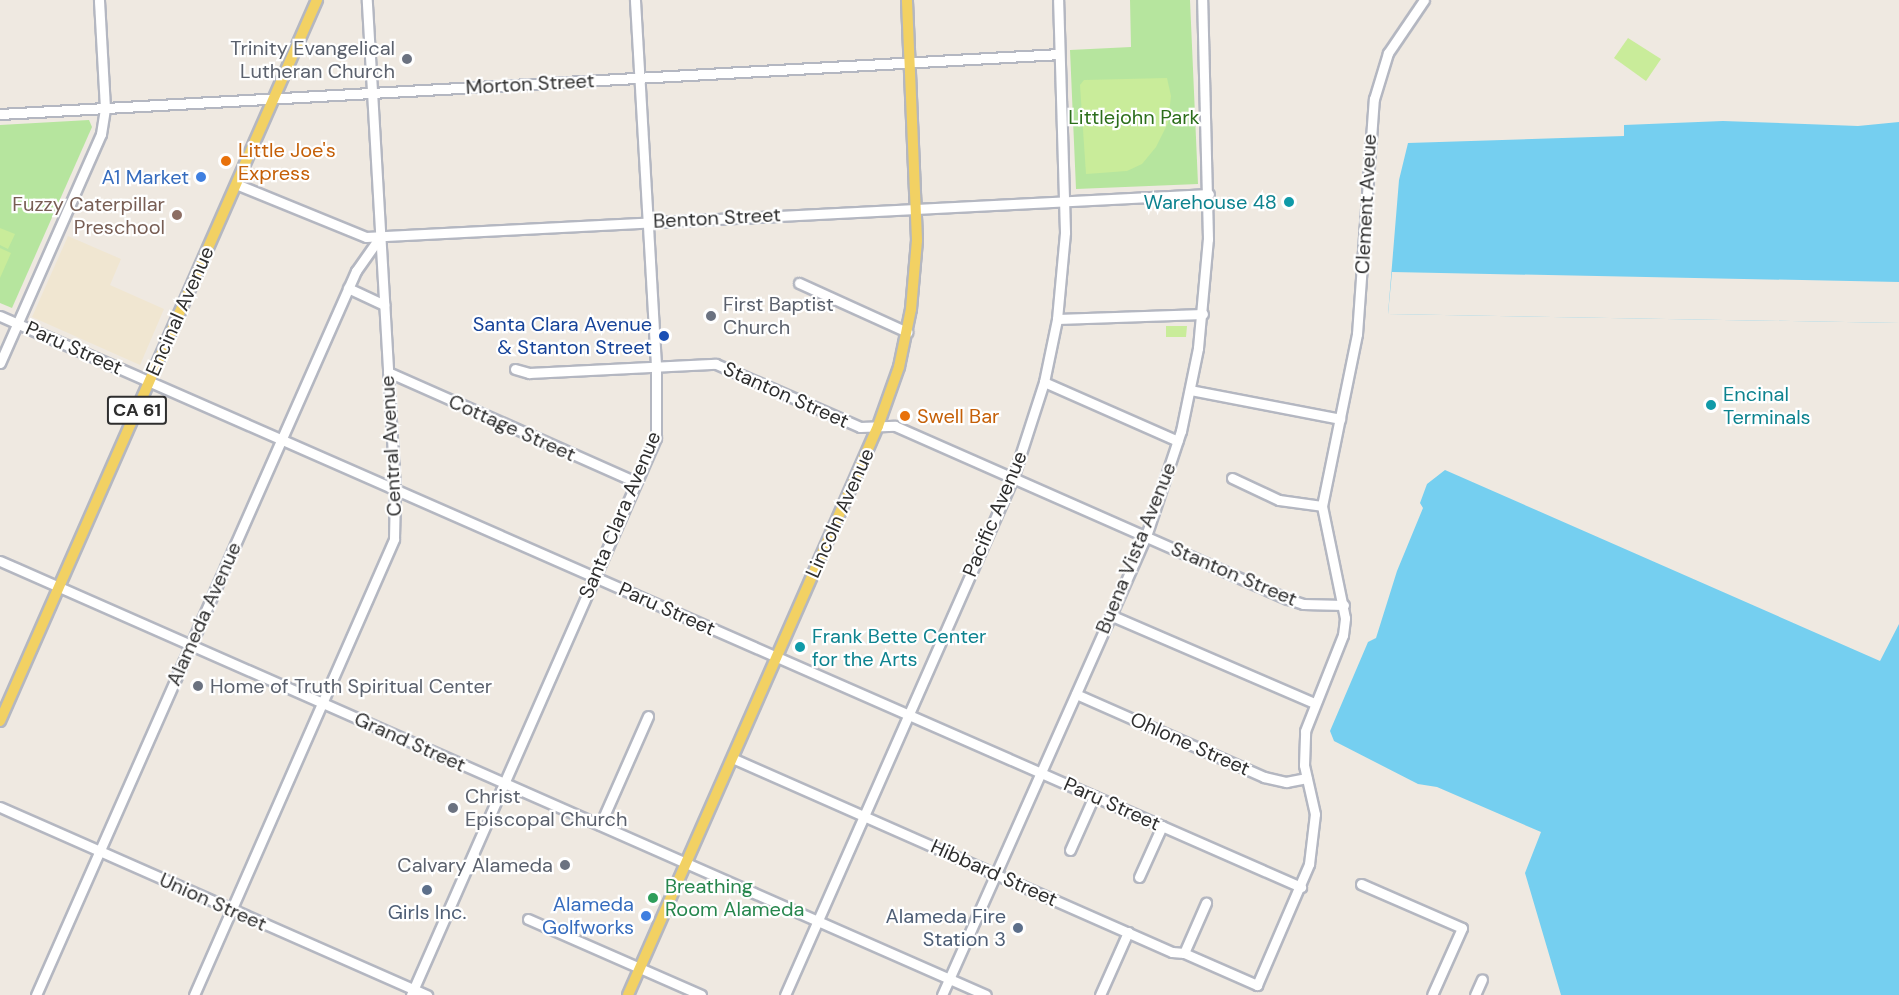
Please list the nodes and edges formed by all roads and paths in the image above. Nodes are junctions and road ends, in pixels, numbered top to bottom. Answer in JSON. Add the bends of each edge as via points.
{"nodes":[{"id":1,"x":99,"y":0,"type":"edge"},
{"id":2,"x":317,"y":0,"type":"edge"},
{"id":3,"x":367,"y":0,"type":"edge"},
{"id":4,"x":635,"y":0,"type":"edge"},
{"id":5,"x":907,"y":0,"type":"edge"},
{"id":6,"x":1058,"y":0,"type":"edge"},
{"id":7,"x":1202,"y":0,"type":"edge"},
{"id":8,"x":1424,"y":0,"type":"edge"},
{"id":9,"x":1059,"y":54,"type":"junction"},
{"id":10,"x":910,"y":63,"type":"junction"},
{"id":11,"x":640,"y":78,"type":"junction"},
{"id":12,"x":372,"y":93,"type":"junction"},
{"id":13,"x":274,"y":98,"type":"junction"},
{"id":14,"x":105,"y":108,"type":"junction"},
{"id":15,"x":0,"y":114,"type":"edge"},
{"id":16,"x":236,"y":183,"type":"junction"},
{"id":17,"x":1209,"y":194,"type":"junction"},
{"id":18,"x":1065,"y":198,"type":"junction"},
{"id":19,"x":916,"y":207,"type":"junction"},
{"id":20,"x":648,"y":222,"type":"junction"},
{"id":21,"x":380,"y":237,"type":"junction"},
{"id":22,"x":799,"y":283,"type":"dead end"},
{"id":23,"x":348,"y":288,"type":"junction"},
{"id":24,"x":384,"y":305,"type":"junction"},
{"id":25,"x":1203,"y":314,"type":"junction"},
{"id":26,"x":0,"y":316,"type":"edge"},
{"id":27,"x":1057,"y":319,"type":"junction"},
{"id":28,"x":17,"y":324,"type":"junction"},
{"id":29,"x":907,"y":332,"type":"junction"},
{"id":30,"x":0,"y":363,"type":"edge"},
{"id":31,"x":656,"y":365,"type":"junction"},
{"id":32,"x":515,"y":369,"type":"dead end"},
{"id":33,"x":388,"y":372,"type":"junction"},
{"id":34,"x":149,"y":382,"type":"junction"},
{"id":35,"x":1044,"y":382,"type":"junction"},
{"id":36,"x":1190,"y":390,"type":"junction"},
{"id":37,"x":1340,"y":419,"type":"junction"},
{"id":38,"x":878,"y":426,"type":"junction"},
{"id":39,"x":281,"y":439,"type":"junction"},
{"id":40,"x":1178,"y":441,"type":"junction"},
{"id":41,"x":1013,"y":478,"type":"junction"},
{"id":42,"x":1232,"y":478,"type":"dead end"},
{"id":43,"x":636,"y":482,"type":"junction"},
{"id":44,"x":395,"y":490,"type":"junction"},
{"id":45,"x":1322,"y":506,"type":"junction"},
{"id":46,"x":1146,"y":536,"type":"junction"},
{"id":47,"x":0,"y":561,"type":"edge"},
{"id":48,"x":594,"y":578,"type":"junction"},
{"id":49,"x":60,"y":587,"type":"junction"},
{"id":50,"x":1344,"y":605,"type":"junction"},
{"id":51,"x":1110,"y":615,"type":"junction"},
{"id":52,"x":190,"y":645,"type":"junction"},
{"id":53,"x":776,"y":657,"type":"junction"},
{"id":54,"x":1076,"y":694,"type":"junction"},
{"id":55,"x":1314,"y":703,"type":"junction"},
{"id":56,"x":322,"y":704,"type":"junction"},
{"id":57,"x":908,"y":715,"type":"junction"},
{"id":58,"x":648,"y":716,"type":"dead end"},
{"id":59,"x":0,"y":721,"type":"edge"},
{"id":60,"x":732,"y":758,"type":"junction"},
{"id":61,"x":1041,"y":773,"type":"junction"},
{"id":62,"x":1307,"y":778,"type":"junction"},
{"id":63,"x":504,"y":783,"type":"junction"},
{"id":64,"x":1094,"y":796,"type":"junction"},
{"id":65,"x":0,"y":807,"type":"edge"},
{"id":66,"x":864,"y":816,"type":"junction"},
{"id":67,"x":600,"y":825,"type":"junction"},
{"id":68,"x":1162,"y":826,"type":"junction"},
{"id":69,"x":1070,"y":850,"type":"dead end"},
{"id":70,"x":100,"y":851,"type":"junction"},
{"id":71,"x":686,"y":862,"type":"junction"},
{"id":72,"x":996,"y":874,"type":"junction"},
{"id":73,"x":1139,"y":877,"type":"dead end"},
{"id":74,"x":1361,"y":884,"type":"dead end"},
{"id":75,"x":1301,"y":887,"type":"junction"},
{"id":76,"x":1206,"y":903,"type":"dead end"},
{"id":77,"x":232,"y":910,"type":"junction"},
{"id":78,"x":528,"y":919,"type":"dead end"},
{"id":79,"x":817,"y":921,"type":"junction"},
{"id":80,"x":1128,"y":932,"type":"junction"},
{"id":81,"x":1184,"y":953,"type":"junction"},
{"id":82,"x":640,"y":968,"type":"junction"},
{"id":83,"x":949,"y":979,"type":"junction"},
{"id":84,"x":1482,"y":979,"type":"dead end"},
{"id":85,"x":1257,"y":985,"type":"joint"},
{"id":86,"x":413,"y":992,"type":"edge"},
{"id":87,"x":36,"y":995,"type":"edge"},
{"id":88,"x":194,"y":995,"type":"edge"},
{"id":89,"x":427,"y":995,"type":"edge"},
{"id":90,"x":628,"y":995,"type":"edge"},
{"id":91,"x":701,"y":995,"type":"edge"},
{"id":92,"x":785,"y":995,"type":"edge"},
{"id":93,"x":942,"y":995,"type":"edge"},
{"id":94,"x":986,"y":995,"type":"edge"},
{"id":95,"x":1100,"y":995,"type":"edge"},
{"id":96,"x":1432,"y":995,"type":"edge"},
{"id":97,"x":1475,"y":995,"type":"edge"}],
"edges":[{"from":1,"to":14,"type":"street"},
{"from":2,"to":13,"type":"main road","name":"Encinal Avenue","number":"CA 61"},
{"from":3,"to":12,"type":"street","name":"Central Avenue"},
{"from":4,"to":11,"type":"street","name":"Santa Clara Avenue"},
{"from":5,"to":10,"type":"main road","name":"Lincoln Avenue"},
{"from":6,"to":9,"type":"street","name":"Pacific Avenue"},
{"from":7,"to":17,"type":"street","name":"Buena Vista Avenue"},
{"from":8,"to":37,"type":"street","name":"Clement Aveue","via":[[1388,53],[1374,99],[1357,334]]},
{"from":9,"to":10,"type":"street","name":"Morton Street"},
{"from":9,"to":18,"type":"street","name":"Pacific Avenue"},
{"from":10,"to":11,"type":"street","name":"Morton Street"},
{"from":10,"to":19,"type":"main road","name":"Lincoln Avenue"},
{"from":11,"to":12,"type":"street","name":"Morton Street"},
{"from":11,"to":20,"type":"street","name":"Santa Clara Avenue"},
{"from":12,"to":13,"type":"street","name":"Morton Street"},
{"from":12,"to":21,"type":"street","name":"Central Avenue"},
{"from":13,"to":14,"type":"street","name":"Morton Street"},
{"from":13,"to":16,"type":"main road","name":"Encinal Avenue","number":"CA 61"},
{"from":14,"to":15,"type":"street","name":"Morton Street"},
{"from":14,"to":28,"type":"street","via":[[101,134]]},
{"from":16,"to":21,"type":"street","name":"Benton Street","via":[[357,236]]},
{"from":16,"to":34,"type":"main road","name":"Encinal Avenue","number":"CA 61"},
{"from":17,"to":18,"type":"street","name":"Benton Street"},
{"from":17,"to":25,"type":"street","name":"Buena Vista Avenue"},
{"from":18,"to":19,"type":"street","name":"Benton Street"},
{"from":18,"to":27,"type":"street","name":"Pacific Avenue"},
{"from":19,"to":20,"type":"street","name":"Benton Street"},
{"from":19,"to":29,"type":"main road","name":"Lincoln Avenue","via":[[915,269]]},
{"from":20,"to":21,"type":"street","name":"Benton Street"},
{"from":20,"to":31,"type":"street","name":"Santa Clara Avenue"},
{"from":21,"to":23,"type":"street","name":"Alameda Avenue"},
{"from":21,"to":24,"type":"street","name":"Central Avenue"},
{"from":22,"to":29,"type":"street"},
{"from":23,"to":24,"type":"street"},
{"from":23,"to":39,"type":"street","name":"Alameda Avenue"},
{"from":24,"to":33,"type":"street","name":"Central Avenue"},
{"from":25,"to":27,"type":"street"},
{"from":25,"to":36,"type":"street","name":"Buena Vista Avenue"},
{"from":26,"to":28,"type":"street","name":"Paru Street"},
{"from":27,"to":35,"type":"street","name":"Pacific Avenue"},
{"from":28,"to":30,"type":"street"},
{"from":28,"to":34,"type":"street","name":"Paru Street"},
{"from":29,"to":38,"type":"main road","name":"Lincoln Avenue"},
{"from":31,"to":32,"type":"street","name":"Stanton Street","via":[[529,373]]},
{"from":31,"to":38,"type":"street","name":"Stanton Street","via":[[720,365],[860,427]]},
{"from":31,"to":43,"type":"street","name":"Santa Clara Avenue","via":[[658,428]]},
{"from":33,"to":43,"type":"street","name":"Cottage Street"},
{"from":33,"to":44,"type":"street","name":"Central Avenue"},
{"from":34,"to":39,"type":"street","name":"Paru Street"},
{"from":34,"to":49,"type":"main road","name":"Encinal Avenue","number":"CA 61"},
{"from":35,"to":40,"type":"street"},
{"from":35,"to":41,"type":"street","name":"Pacific Avenue"},
{"from":36,"to":37,"type":"street"},
{"from":36,"to":40,"type":"street","name":"Buena Vista Avenue"},
{"from":37,"to":45,"type":"street","name":"Clement Aveue"},
{"from":38,"to":41,"type":"street","name":"Stanton Street","via":[[895,426]]},
{"from":38,"to":53,"type":"main road","name":"Lincoln Avenue"},
{"from":39,"to":44,"type":"street","name":"Paru Street"},
{"from":39,"to":52,"type":"street","name":"Alameda Avenue"},
{"from":40,"to":46,"type":"street","name":"Buena Vista Avenue"},
{"from":41,"to":46,"type":"street","name":"Stanton Street"},
{"from":41,"to":57,"type":"street","name":"Pacific Avenue"},
{"from":42,"to":45,"type":"street","via":[[1279,500]]},
{"from":43,"to":48,"type":"street","name":"Santa Clara Avenue"},
{"from":44,"to":48,"type":"street","name":"Paru Street"},
{"from":44,"to":56,"type":"street","name":"Central Avenue","via":[[394,539]]},
{"from":45,"to":50,"type":"street","name":"Clement Aveue","via":[[1326,540]]},
{"from":46,"to":50,"type":"street","name":"Stanton Street","via":[[1303,604]]},
{"from":46,"to":51,"type":"street","name":"Buena Vista Avenue"},
{"from":47,"to":49,"type":"street","name":"Grand Street"},
{"from":48,"to":53,"type":"street","name":"Paru Street"},
{"from":48,"to":63,"type":"street","name":"Santa Clara Avenue"},
{"from":49,"to":52,"type":"street","name":"Grand Street"},
{"from":49,"to":59,"type":"main road","name":"Encinal Avenue","number":"CA 61"},
{"from":50,"to":55,"type":"street","name":"Clement Aveue","via":[[1342,635]]},
{"from":51,"to":54,"type":"street","name":"Buena Vista Avenue"},
{"from":51,"to":55,"type":"street"},
{"from":52,"to":56,"type":"street","name":"Grand Street"},
{"from":52,"to":70,"type":"street","name":"Alameda Avenue"},
{"from":53,"to":57,"type":"street","name":"Paru Street"},
{"from":53,"to":60,"type":"main road","name":"Lincoln Avenue"},
{"from":54,"to":61,"type":"street","name":"Buena Vista Avenue"},
{"from":54,"to":62,"type":"street","name":"Ohlone Street","via":[[1264,777],[1286,782]]},
{"from":55,"to":62,"type":"street","name":"Clement Aveue","via":[[1303,746]]},
{"from":56,"to":63,"type":"street","name":"Grand Street"},
{"from":56,"to":77,"type":"street","name":"Central Avenue"},
{"from":57,"to":61,"type":"street","name":"Paru Street"},
{"from":57,"to":66,"type":"street","name":"Pacific Avenue"},
{"from":58,"to":67,"type":"street"},
{"from":60,"to":66,"type":"street","name":"Hibbard Street"},
{"from":60,"to":71,"type":"main road","name":"Lincoln Avenue"},
{"from":61,"to":64,"type":"street","name":"Paru Street"},
{"from":61,"to":72,"type":"street","name":"Buena Vista Avenue"},
{"from":62,"to":75,"type":"street","name":"Clement Aveue","via":[[1315,827]]},
{"from":63,"to":67,"type":"street","name":"Grand Street"},
{"from":63,"to":86,"type":"street","name":"Santa Clara Avenue"},
{"from":64,"to":68,"type":"street","name":"Paru Street"},
{"from":64,"to":69,"type":"street"},
{"from":65,"to":70,"type":"street","name":"Union Street"},
{"from":66,"to":72,"type":"street","name":"Hibbard Street"},
{"from":66,"to":79,"type":"street","name":"Pacific Avenue"},
{"from":67,"to":71,"type":"street","name":"Grand Street"},
{"from":68,"to":73,"type":"street"},
{"from":68,"to":75,"type":"street","name":"Paru Street"},
{"from":70,"to":77,"type":"street","name":"Union Street"},
{"from":70,"to":87,"type":"street","name":"Alameda Avenue"},
{"from":71,"to":79,"type":"street","name":"Grand Street"},
{"from":71,"to":82,"type":"main road","name":"Lincoln Avenue"},
{"from":72,"to":80,"type":"street","name":"Hibbard Street"},
{"from":72,"to":83,"type":"street","name":"Buena Vista Avenue"},
{"from":74,"to":96,"type":"street","via":[[1462,928]]},
{"from":75,"to":85,"type":"street","name":"Clement Aveue"},
{"from":76,"to":81,"type":"street"},
{"from":77,"to":86,"type":"street","name":"Union Street"},
{"from":77,"to":88,"type":"street","name":"Central Avenue"},
{"from":78,"to":82,"type":"street"},
{"from":79,"to":83,"type":"street","name":"Grand Street"},
{"from":79,"to":92,"type":"street","name":"Pacific Avenue"},
{"from":80,"to":81,"type":"street","name":"Hibbard Street"},
{"from":80,"to":95,"type":"street"},
{"from":81,"to":85,"type":"street","name":"Hibbard Street"},
{"from":82,"to":90,"type":"main road","name":"Lincoln Avenue"},
{"from":82,"to":91,"type":"street"},
{"from":83,"to":93,"type":"street","name":"Buena Vista Avenue"},
{"from":83,"to":94,"type":"street","name":"Grand Street"},
{"from":84,"to":97,"type":"street"},
{"from":86,"to":89,"type":"street","name":"Union Street"}]}
